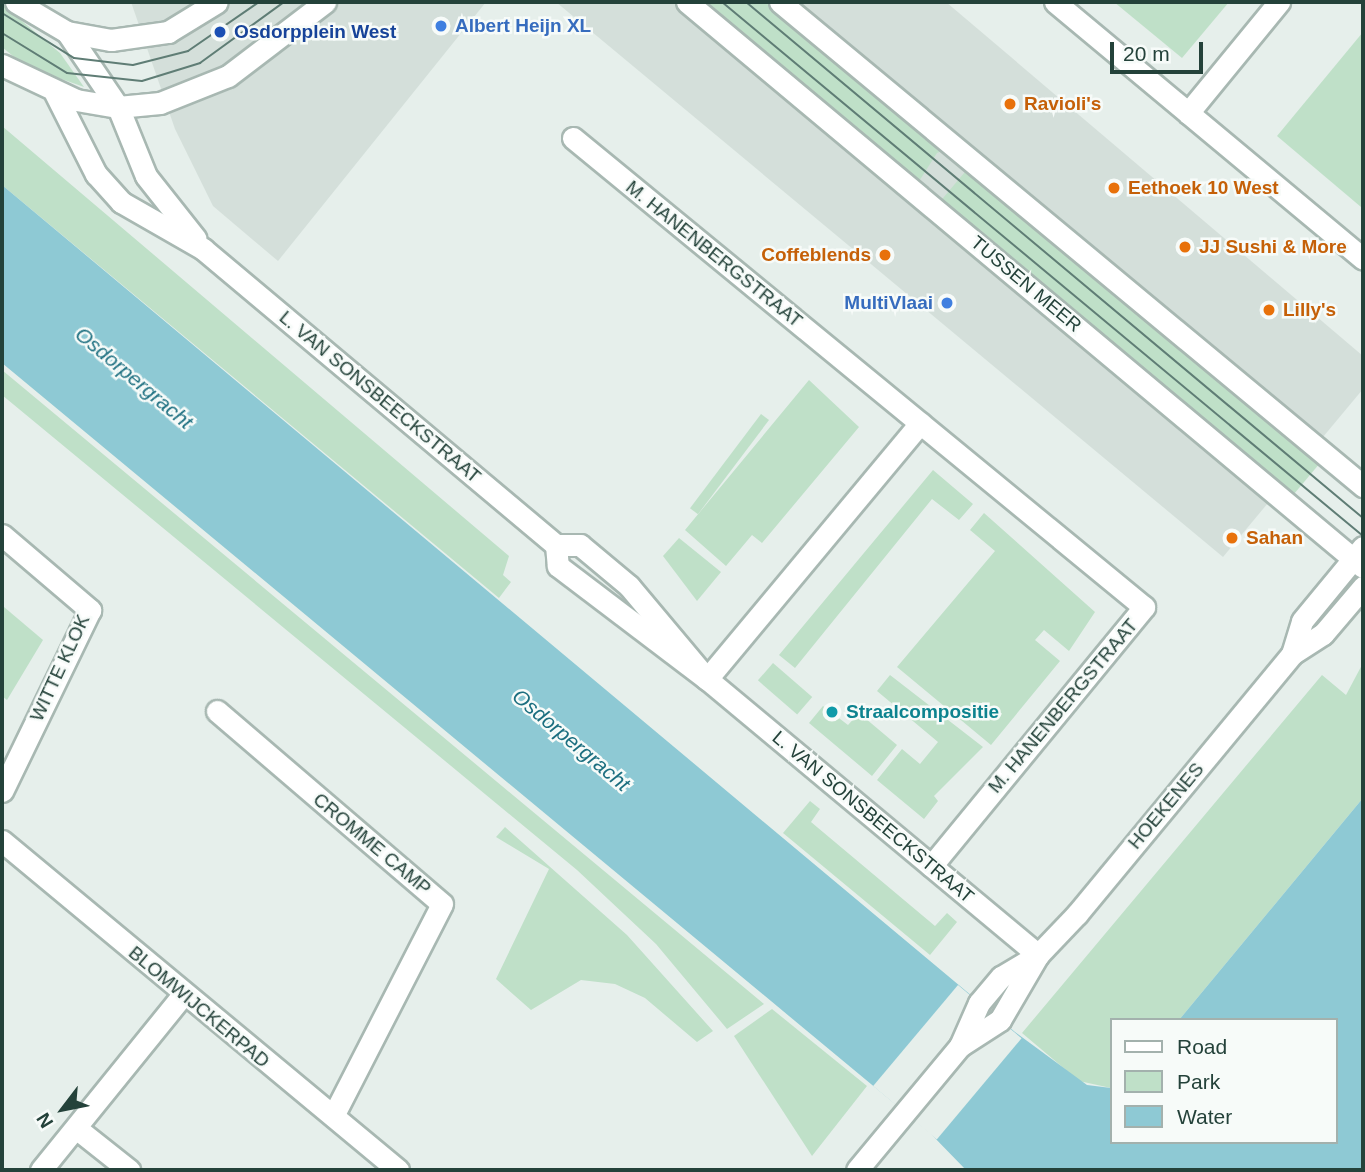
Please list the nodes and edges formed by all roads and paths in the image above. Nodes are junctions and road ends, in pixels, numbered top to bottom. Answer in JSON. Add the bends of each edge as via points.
{"nodes":[{"id":1,"x":16,"y":2,"type":"edge"},
{"id":2,"x":217,"y":2,"type":"edge"},
{"id":3,"x":325,"y":2,"type":"edge"},
{"id":4,"x":687,"y":2,"type":"edge"},
{"id":5,"x":780,"y":2,"type":"edge"},
{"id":6,"x":1055,"y":2,"type":"edge"},
{"id":7,"x":1279,"y":2,"type":"edge"},
{"id":8,"x":66,"y":32,"type":"junction"},
{"id":9,"x":2,"y":65,"type":"edge"},
{"id":10,"x":55,"y":93,"type":"junction"},
{"id":11,"x":118,"y":107,"type":"junction"},
{"id":12,"x":1188,"y":113,"type":"junction"},
{"id":13,"x":573,"y":138,"type":"dead end"},
{"id":14,"x":203,"y":249,"type":"junction"},
{"id":15,"x":1363,"y":259,"type":"edge"},
{"id":16,"x":920,"y":423,"type":"junction"},
{"id":17,"x":1363,"y":486,"type":"edge"},
{"id":18,"x":2,"y":535,"type":"edge"},
{"id":19,"x":556,"y":545,"type":"junction"},
{"id":20,"x":1360,"y":557,"type":"edge"},
{"id":21,"x":1363,"y":587,"type":"edge"},
{"id":22,"x":1292,"y":654,"type":"junction"},
{"id":23,"x":708,"y":679,"type":"junction"},
{"id":24,"x":216,"y":711,"type":"dead end"},
{"id":25,"x":2,"y":791,"type":"edge"},
{"id":26,"x":2,"y":841,"type":"edge"},
{"id":27,"x":931,"y":866,"type":"junction"},
{"id":28,"x":1038,"y":955,"type":"junction"},
{"id":29,"x":182,"y":996,"type":"junction"},
{"id":30,"x":960,"y":1046,"type":"junction"},
{"id":31,"x":333,"y":1116,"type":"junction"},
{"id":32,"x":76,"y":1128,"type":"junction"},
{"id":33,"x":41,"y":1170,"type":"edge"},
{"id":34,"x":129,"y":1170,"type":"edge"},
{"id":35,"x":398,"y":1170,"type":"edge"},
{"id":36,"x":857,"y":1170,"type":"edge"}],
"edges":[{"from":1,"to":8,"type":"street"},
{"from":2,"to":8,"type":"street","via":[[181,27],[153,36],[111,40]]},
{"from":3,"to":11,"type":"street","via":[[211,85],[160,103]]},
{"from":4,"to":20,"type":"street","name":"TUSSEN MEER"},
{"from":5,"to":17,"type":"street"},
{"from":6,"to":12,"type":"street"},
{"from":7,"to":12,"type":"street"},
{"from":8,"to":11,"type":"street","name":"L. VAN SONSBEECKSTRAAT"},
{"from":9,"to":10,"type":"street"},
{"from":10,"to":11,"type":"street"},
{"from":10,"to":14,"type":"street","name":"L. VAN SONSBEECKSTRAAT","via":[[96,174],[121,202]]},
{"from":11,"to":14,"type":"street","name":"L. VAN SONSBEECKSTRAAT","via":[[146,176]]},
{"from":12,"to":15,"type":"street"},
{"from":13,"to":16,"type":"street","name":"M. HANENBERGSTRAAT"},
{"from":14,"to":19,"type":"street","name":"L. VAN SONSBEECKSTRAAT"},
{"from":16,"to":23,"type":"street"},
{"from":16,"to":27,"type":"street","name":"M. HANENBERGSTRAAT","via":[[1144,607]]},
{"from":18,"to":25,"type":"street","name":"WITTE KLOK","via":[[90,611]]},
{"from":19,"to":23,"type":"street","name":"L. VAN SONSBEECKSTRAAT","via":[[558,566]]},
{"from":19,"to":23,"type":"street","name":"L. VAN SONSBEECKSTRAAT","via":[[580,545],[629,586]]},
{"from":20,"to":22,"type":"street","name":"HOEKENES","via":[[1302,621]]},
{"from":21,"to":22,"type":"street","name":"HOEKENES","via":[[1323,634]]},
{"from":22,"to":28,"type":"street","name":"HOEKENES"},
{"from":23,"to":27,"type":"street","name":"L. VAN SONSBEECKSTRAAT"},
{"from":24,"to":31,"type":"street","name":"CROMME CAMP","via":[[442,904]]},
{"from":26,"to":29,"type":"street","name":"BLOMWIJCKERPAD"},
{"from":27,"to":28,"type":"street","name":"L. VAN SONSBEECKSTRAAT"},
{"from":28,"to":30,"type":"street","name":"HOEKENES","via":[[1000,1020]]},
{"from":28,"to":30,"type":"street","name":"HOEKENES","via":[[1001,977],[979,1003]]},
{"from":29,"to":31,"type":"street","name":"BLOMWIJCKERPAD"},
{"from":29,"to":32,"type":"street"},
{"from":30,"to":36,"type":"street","name":"HOEKENES"},
{"from":31,"to":35,"type":"street","name":"BLOMWIJCKERPAD"},
{"from":32,"to":33,"type":"street"},
{"from":32,"to":34,"type":"street"}]}
